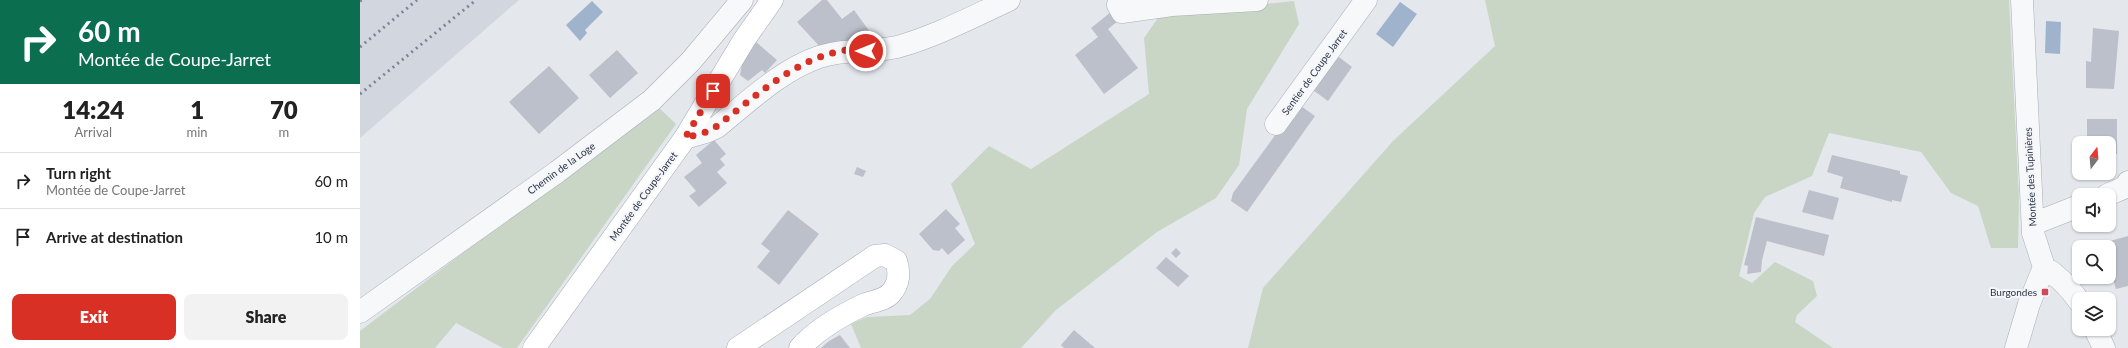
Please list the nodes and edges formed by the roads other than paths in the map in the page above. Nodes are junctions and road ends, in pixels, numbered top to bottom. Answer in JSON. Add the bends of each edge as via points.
{"nodes":[{"id":1,"x":742,"y":0,"type":"edge"},
{"id":2,"x":772,"y":0,"type":"edge"},
{"id":3,"x":1009,"y":0,"type":"edge"},
{"id":4,"x":1122,"y":0,"type":"edge"},
{"id":5,"x":1257,"y":0,"type":"edge"},
{"id":6,"x":1366,"y":0,"type":"edge"},
{"id":7,"x":2022,"y":0,"type":"edge"},
{"id":8,"x":1276,"y":124,"type":"dead end"},
{"id":9,"x":685,"y":138,"type":"junction"},
{"id":10,"x":2128,"y":182,"type":"edge"},
{"id":11,"x":2116,"y":191,"type":"edge"},
{"id":12,"x":2072,"y":209,"type":"edge"},
{"id":13,"x":2032,"y":224,"type":"junction"},
{"id":14,"x":2044,"y":267,"type":"junction"},
{"id":15,"x":2073,"y":292,"type":"edge"},
{"id":16,"x":360,"y":312,"type":"edge"},
{"id":17,"x":2098,"y":336,"type":"edge"},
{"id":18,"x":534,"y":348,"type":"edge"},
{"id":19,"x":738,"y":348,"type":"edge"},
{"id":20,"x":800,"y":348,"type":"edge"},
{"id":21,"x":2016,"y":348,"type":"edge"},
{"id":22,"x":2104,"y":348,"type":"edge"}],
"edges":[{"from":1,"to":16,"type":"street","name":"Chemin de la Loge","via":[[691,61],[652,100],[557,172]]},
{"from":2,"to":9,"type":"main road","name":"Montée de Coupe-Jarret","via":[[744,40]]},
{"from":3,"to":9,"type":"street","via":[[929,36],[897,46],[877,51],[843,50],[818,57],[788,72],[717,126]]},
{"from":4,"to":5,"type":"street","via":[[1118,5],[1122,12]]},
{"from":6,"to":8,"type":"street","name":"Sentier de Coupe Jarret"},
{"from":7,"to":13,"type":"street","name":"Montée des Tupinières"},
{"from":9,"to":18,"type":"main road","name":"Montée de Coupe-Jarret"},
{"from":10,"to":11,"type":"street","via":[[2126,187]]},
{"from":12,"to":13,"type":"street"},
{"from":13,"to":14,"type":"street","name":"Montée des Tupinières"},
{"from":14,"to":15,"type":"street","via":[[2056,274]]},
{"from":14,"to":21,"type":"street","via":[[2029,304]]},
{"from":17,"to":22,"type":"street"},
{"from":19,"to":20,"type":"main road","via":[[875,256],[885,255],[896,261],[899,270],[897,283],[891,293],[829,323]]}]}
